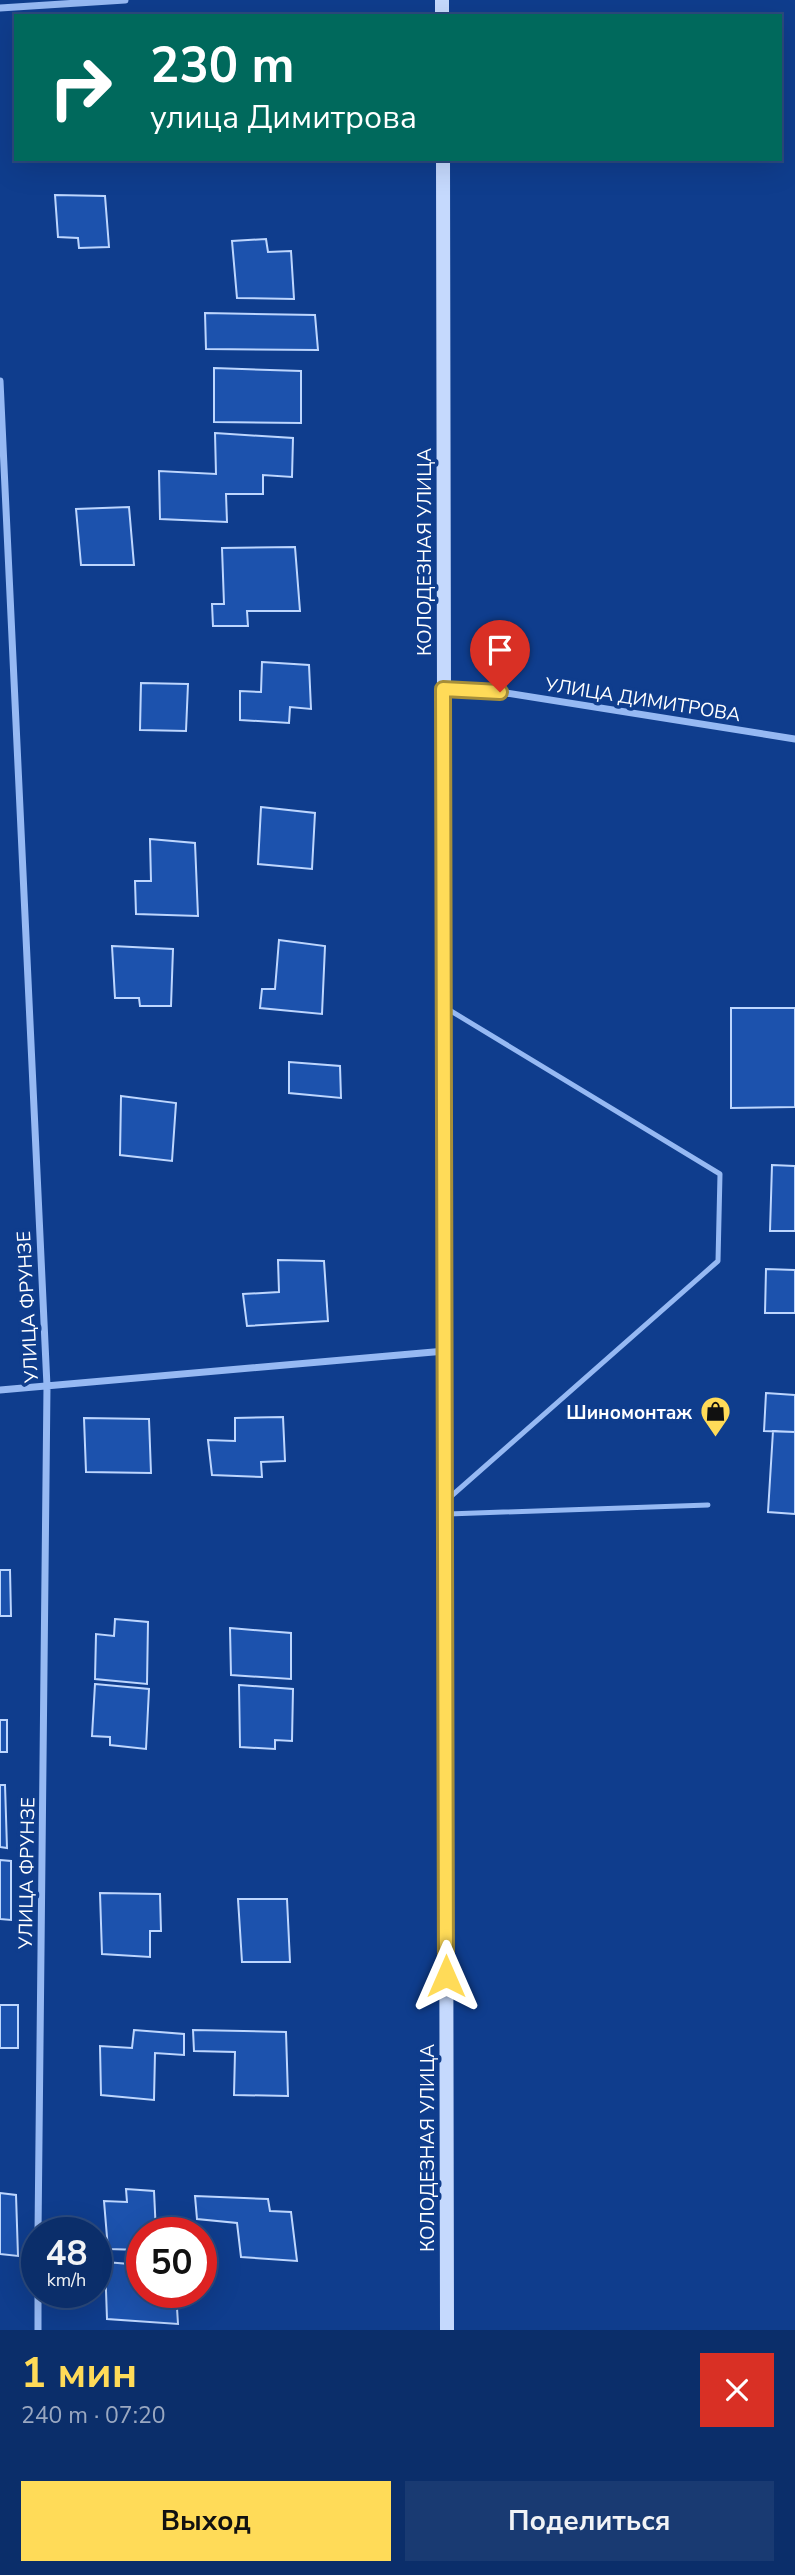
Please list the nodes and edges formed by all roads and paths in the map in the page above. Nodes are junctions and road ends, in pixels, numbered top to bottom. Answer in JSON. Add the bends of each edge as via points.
{"nodes":[{"id":1,"x":125,"y":0,"type":"edge"},
{"id":2,"x":0,"y":8,"type":"edge"},
{"id":3,"x":443,"y":161,"type":"edge"},
{"id":4,"x":0,"y":381,"type":"edge"},
{"id":5,"x":443,"y":689,"type":"junction"},
{"id":6,"x":795,"y":739,"type":"edge"},
{"id":7,"x":444,"y":1007,"type":"junction"},
{"id":8,"x":445,"y":1351,"type":"junction"},
{"id":9,"x":47,"y":1386,"type":"junction"},
{"id":10,"x":0,"y":1390,"type":"edge"},
{"id":11,"x":708,"y":1505,"type":"dead end"},
{"id":12,"x":445,"y":1508,"type":"junction"},
{"id":13,"x":38,"y":2217,"type":"edge"},
{"id":14,"x":38,"y":2308,"type":"edge"},
{"id":15,"x":37,"y":2330,"type":"edge"},
{"id":16,"x":447,"y":2330,"type":"edge"}],
"edges":[{"from":1,"to":2,"type":"street"},
{"from":3,"to":5,"type":"main road","name":"КОЛОДЕЗНАЯ УЛИЦА"},
{"from":4,"to":9,"type":"street","name":"УЛИЦА ФРУНЗЕ"},
{"from":5,"to":6,"type":"street","name":"УЛИЦА ДИМИТРОВА","via":[[500,692]]},
{"from":5,"to":7,"type":"main road","name":"КОЛОДЕЗНАЯ УЛИЦА"},
{"from":7,"to":8,"type":"main road","name":"КОЛОДЕЗНАЯ УЛИЦА"},
{"from":7,"to":12,"type":"lane","via":[[720,1174],[718,1261]]},
{"from":8,"to":9,"type":"street"},
{"from":8,"to":12,"type":"main road","name":"КОЛОДЕЗНАЯ УЛИЦА"},
{"from":9,"to":10,"type":"street"},
{"from":9,"to":13,"type":"street","name":"УЛИЦА ФРУНЗЕ"},
{"from":11,"to":12,"type":"lane"},
{"from":12,"to":16,"type":"main road","name":"КОЛОДЕЗНАЯ УЛИЦА"},
{"from":14,"to":15,"type":"street"}]}
